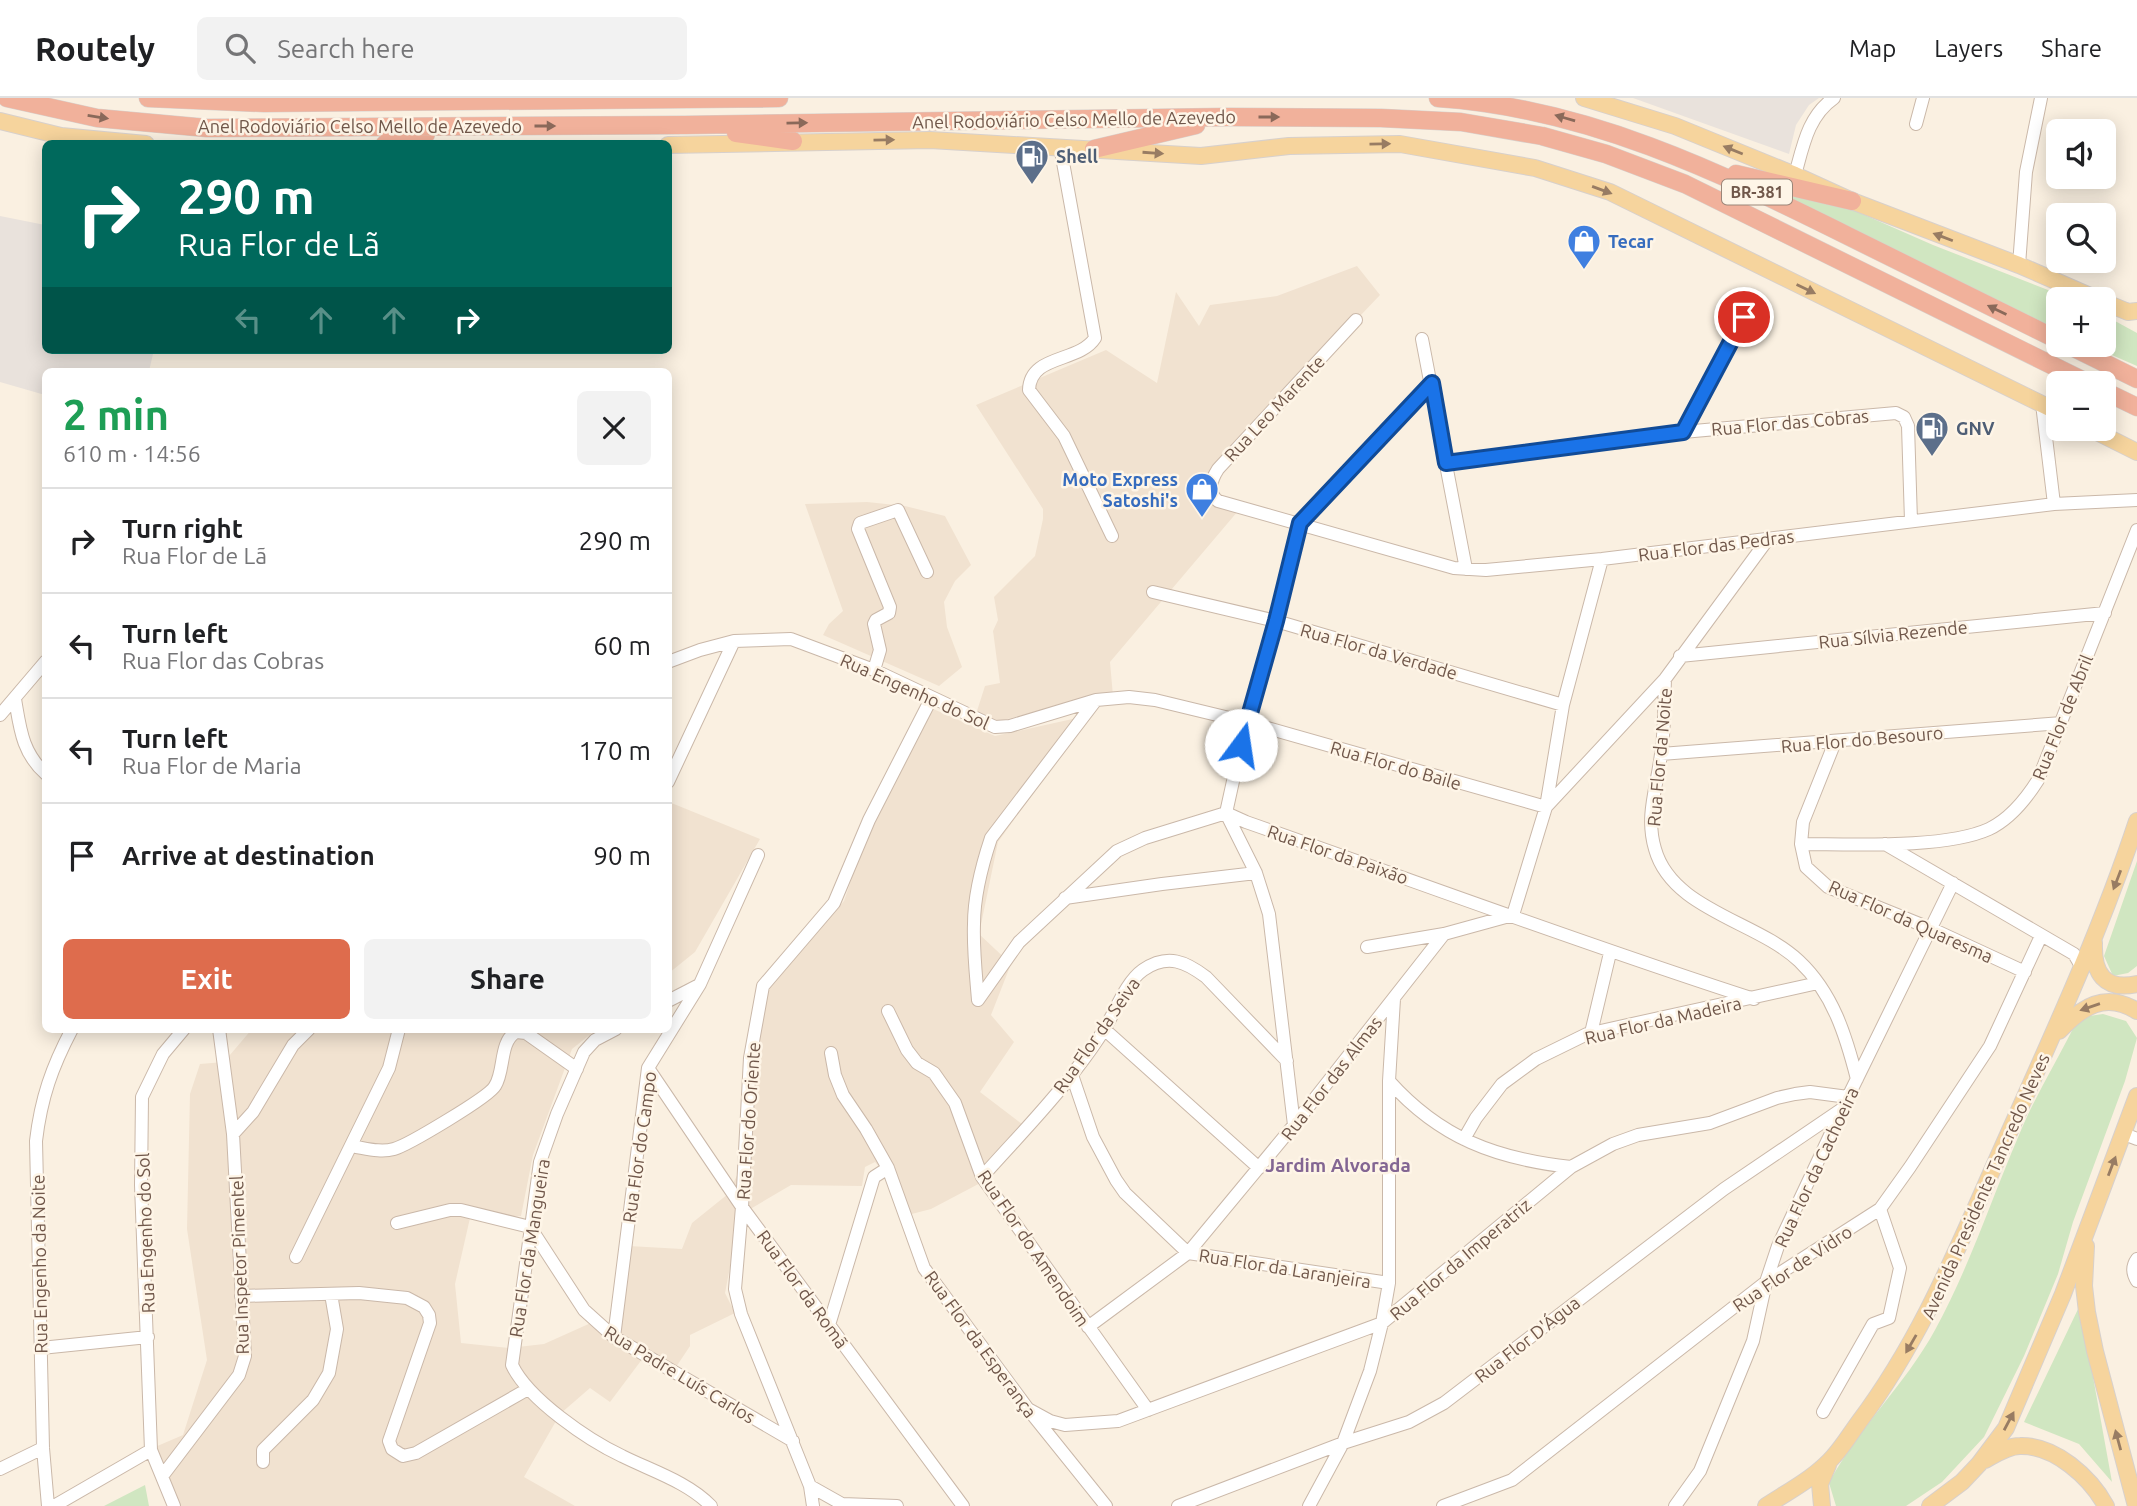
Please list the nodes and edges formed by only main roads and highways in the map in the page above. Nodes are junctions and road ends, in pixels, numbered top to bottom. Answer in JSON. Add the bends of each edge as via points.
{"nodes":[{"id":1,"x":7,"y":98,"type":"edge"},
{"id":2,"x":148,"y":98,"type":"edge"},
{"id":3,"x":299,"y":98,"type":"edge"},
{"id":4,"x":779,"y":98,"type":"edge"},
{"id":5,"x":1438,"y":98,"type":"edge"},
{"id":6,"x":1584,"y":98,"type":"edge"},
{"id":7,"x":323,"y":101,"type":"junction"},
{"id":8,"x":1228,"y":117,"type":"junction"},
{"id":9,"x":0,"y":121,"type":"edge"},
{"id":10,"x":685,"y":125,"type":"junction"},
{"id":11,"x":457,"y":126,"type":"junction"},
{"id":12,"x":104,"y":140,"type":"edge"},
{"id":13,"x":401,"y":140,"type":"edge"},
{"id":14,"x":793,"y":142,"type":"junction"},
{"id":15,"x":672,"y":145,"type":"edge"},
{"id":16,"x":1094,"y":149,"type":"junction"},
{"id":17,"x":1701,"y":167,"type":"junction"},
{"id":18,"x":1852,"y":201,"type":"junction"},
{"id":19,"x":2069,"y":287,"type":"edge"},
{"id":20,"x":2116,"y":307,"type":"edge"},
{"id":21,"x":2137,"y":311,"type":"edge"},
{"id":22,"x":2046,"y":334,"type":"edge"},
{"id":23,"x":2092,"y":357,"type":"edge"},
{"id":24,"x":2064,"y":371,"type":"edge"},
{"id":25,"x":2135,"y":378,"type":"edge"},
{"id":26,"x":2046,"y":406,"type":"edge"},
{"id":27,"x":2115,"y":441,"type":"edge"},
{"id":28,"x":2137,"y":452,"type":"edge"},
{"id":29,"x":2137,"y":821,"type":"edge"},
{"id":30,"x":2094,"y":937,"type":"junction"},
{"id":31,"x":2137,"y":984,"type":"edge"},
{"id":32,"x":2137,"y":1011,"type":"edge"},
{"id":33,"x":2052,"y":1038,"type":"junction"},
{"id":34,"x":2137,"y":1096,"type":"edge"},
{"id":35,"x":2130,"y":1137,"type":"edge"},
{"id":36,"x":2087,"y":1230,"type":"junction"},
{"id":37,"x":1833,"y":1457,"type":"junction"},
{"id":38,"x":1979,"y":1464,"type":"junction"},
{"id":39,"x":1937,"y":1504,"type":"edge"},
{"id":40,"x":1766,"y":1506,"type":"edge"},
{"id":41,"x":1822,"y":1506,"type":"edge"},
{"id":42,"x":2106,"y":1506,"type":"edge"},
{"id":43,"x":2136,"y":1506,"type":"edge"}],
"edges":[{"from":1,"to":11,"type":"highway","name":"Anel Rodoviário Celso Mello de Azevedo","number":"BR-381","one_way":true,"via":[[97,118],[207,128]]},
{"from":2,"to":7,"type":"highway","name":"Anel Rodoviário Celso Mello de Azevedo"},
{"from":3,"to":7,"type":"highway"},
{"from":4,"to":7,"type":"highway","name":"Anel Rodoviário Celso Mello de Azevedo"},
{"from":17,"to":5,"type":"highway","number":"BR-381","one_way":true,"via":[[1539,111]]},
{"from":18,"to":6,"type":"main road","one_way":true,"via":[[1675,127]]},
{"from":10,"to":8,"type":"highway","name":"Anel Rodoviário Celso Mello de Azevedo","number":"BR-381","one_way":true},
{"from":8,"to":16,"type":"highway"},
{"from":8,"to":24,"type":"highway","name":"Anel Rodoviário Celso Mello de Azevedo","number":"BR-381","one_way":true,"via":[[1461,122],[1542,136],[1606,154],[1685,184]]},
{"from":9,"to":12,"type":"main road","via":[[61,136]]},
{"from":11,"to":10,"type":"highway","name":"Anel Rodoviário Celso Mello de Azevedo","number":"BR-381","one_way":true},
{"from":10,"to":14,"type":"highway"},
{"from":11,"to":13,"type":"highway"},
{"from":14,"to":15,"type":"main road","name":"Anel Rodoviário Celso Mello de Azevedo"},
{"from":14,"to":16,"type":"main road","name":"Anel Rodoviário Celso Mello de Azevedo","one_way":true,"via":[[930,140]]},
{"from":16,"to":26,"type":"main road","name":"Anel Rodoviário Celso Mello de Azevedo","one_way":true,"via":[[1201,156],[1289,146],[1400,144],[1535,168],[1610,192]]},
{"from":17,"to":18,"type":"highway"},
{"from":22,"to":17,"type":"highway","number":"BR-381","one_way":true},
{"from":19,"to":18,"type":"main road","one_way":true},
{"from":20,"to":21,"type":"main road"},
{"from":23,"to":25,"type":"highway"},
{"from":27,"to":28,"type":"main road"},
{"from":29,"to":30,"type":"main road","name":"Avenida Presidente Tancredo Neves","one_way":true},
{"from":30,"to":31,"type":"main road","via":[[2093,962],[2104,978],[2110,984]]},
{"from":30,"to":33,"type":"main road","name":"Avenida Presidente Tancredo Neves","via":[[2081,958]]},
{"from":32,"to":33,"type":"main road","one_way":true,"via":[[2117,1002],[2092,1004],[2074,1014]]},
{"from":33,"to":37,"type":"main road","name":"Avenida Presidente Tancredo Neves","one_way":true,"via":[[1920,1329],[1888,1383]]},
{"from":34,"to":35,"type":"main road"},
{"from":36,"to":35,"type":"main road","one_way":true},
{"from":38,"to":36,"type":"main road","one_way":true,"via":[[2006,1428],[2019,1400]]},
{"from":43,"to":36,"type":"main road","one_way":true,"via":[[2084,1296]]},
{"from":37,"to":40,"type":"main road","name":"Avenida Presidente Tancredo Neves"},
{"from":37,"to":41,"type":"main road","via":[[1820,1484]]},
{"from":38,"to":39,"type":"main road"},
{"from":38,"to":42,"type":"main road","via":[[2018,1446],[2038,1447],[2091,1484]]}]}
